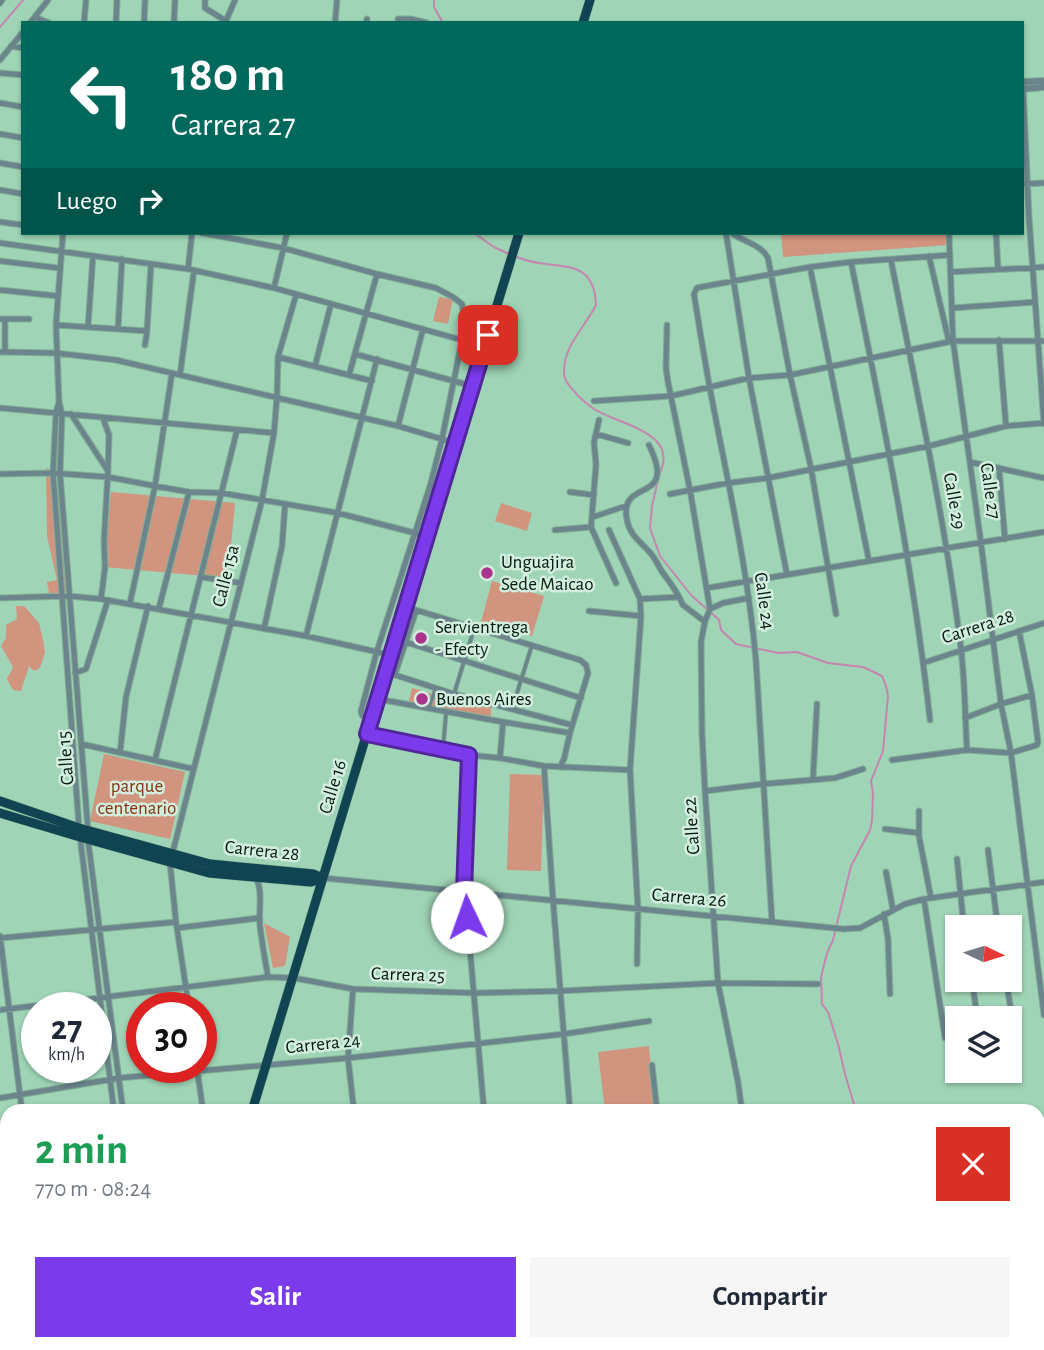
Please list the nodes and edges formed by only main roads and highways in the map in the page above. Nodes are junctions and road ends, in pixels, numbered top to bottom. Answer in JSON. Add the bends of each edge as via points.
{"nodes":[{"id":1,"x":590,"y":0,"type":"edge"},
{"id":2,"x":584,"y":21,"type":"edge"},
{"id":3,"x":518,"y":235,"type":"edge"},
{"id":4,"x":0,"y":801,"type":"edge"},
{"id":5,"x":0,"y":813,"type":"edge"},
{"id":6,"x":84,"y":834,"type":"junction"},
{"id":7,"x":172,"y":858,"type":"junction"},
{"id":8,"x":323,"y":878,"type":"junction"},
{"id":9,"x":254,"y":1104,"type":"edge"}],
"edges":[{"from":1,"to":2,"type":"highway"},
{"from":3,"to":8,"type":"highway","name":"Calle 16","via":[[406,607],[400,641],[391,655],[390,673]]},
{"from":4,"to":6,"type":"highway","name":"Carrera 28"},
{"from":5,"to":6,"type":"highway","name":"Carrera 28"},
{"from":6,"to":7,"type":"highway","name":"Carrera 28"},
{"from":7,"to":8,"type":"highway","name":"Carrera 28"},
{"from":7,"to":8,"type":"highway","name":"Carrera 28","via":[[209,873],[310,882]]},
{"from":8,"to":9,"type":"highway","name":"Calle 16"}]}
